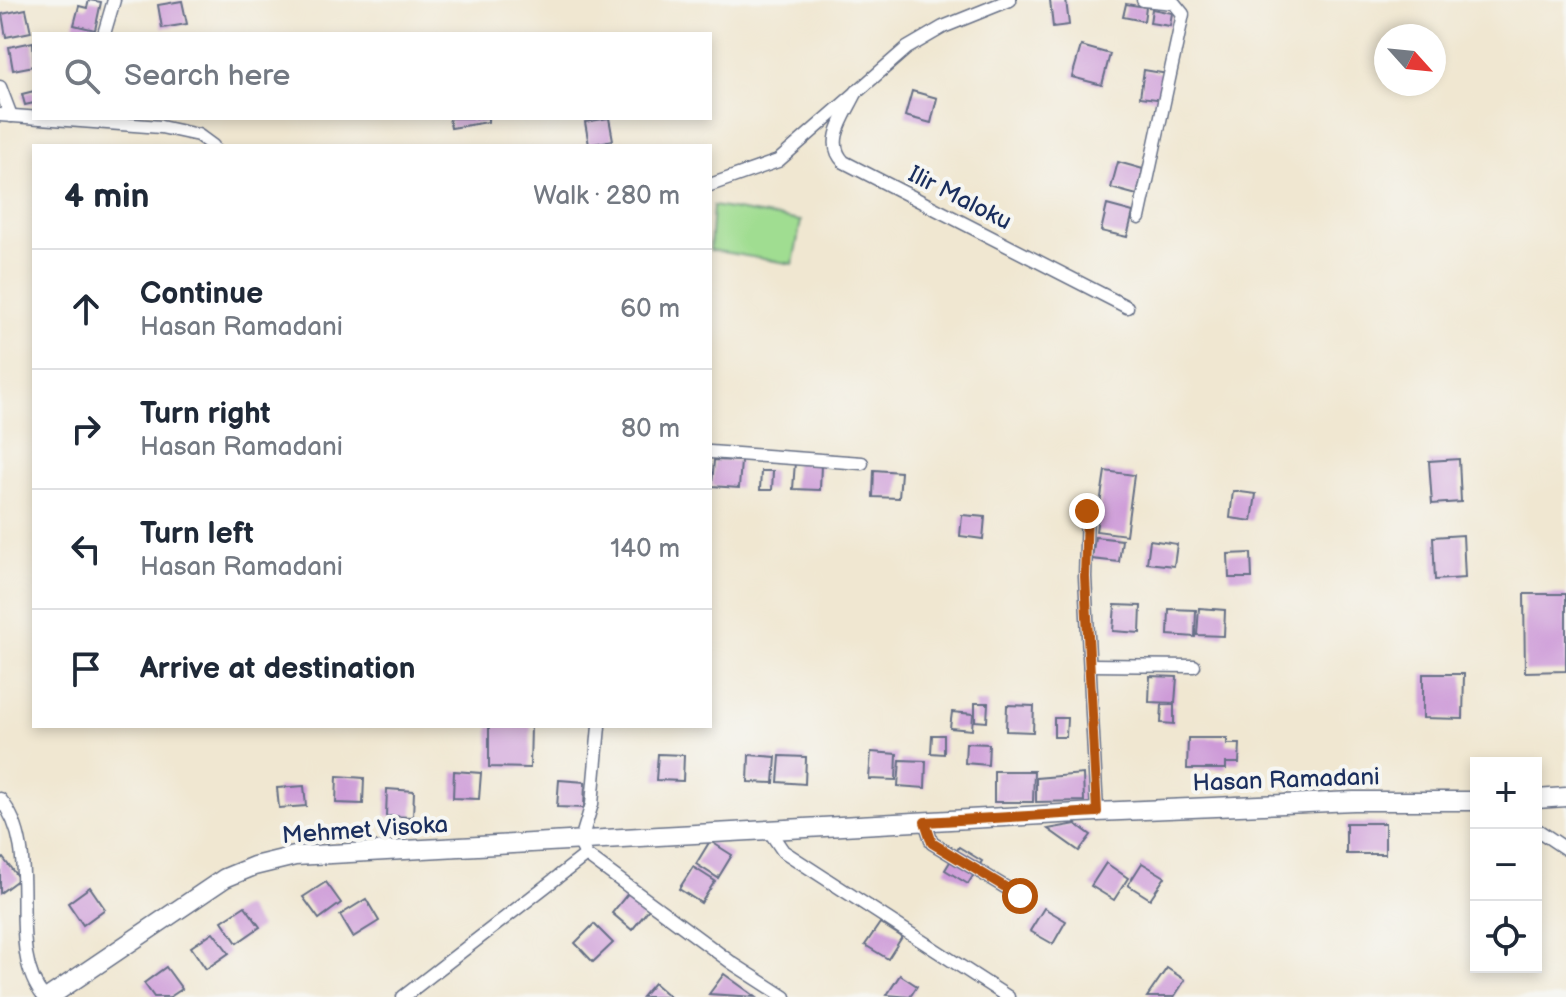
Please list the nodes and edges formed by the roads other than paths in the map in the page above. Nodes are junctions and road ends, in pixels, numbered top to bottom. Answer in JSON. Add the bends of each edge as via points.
{"nodes":[{"id":1,"x":114,"y":0,"type":"edge"},
{"id":2,"x":1010,"y":0,"type":"edge"},
{"id":3,"x":1143,"y":0,"type":"edge"},
{"id":4,"x":105,"y":32,"type":"edge"},
{"id":5,"x":0,"y":87,"type":"edge"},
{"id":6,"x":857,"y":91,"type":"junction"},
{"id":7,"x":5,"y":116,"type":"edge"},
{"id":8,"x":32,"y":119,"type":"edge"},
{"id":9,"x":48,"y":120,"type":"edge"},
{"id":10,"x":129,"y":121,"type":"edge"},
{"id":11,"x":210,"y":144,"type":"edge"},
{"id":12,"x":712,"y":184,"type":"edge"},
{"id":13,"x":1139,"y":218,"type":"dead end"},
{"id":14,"x":1127,"y":307,"type":"dead end"},
{"id":15,"x":712,"y":452,"type":"edge"},
{"id":16,"x":862,"y":463,"type":"dead end"},
{"id":17,"x":1087,"y":511,"type":"dead end"},
{"id":18,"x":1090,"y":665,"type":"junction"},
{"id":19,"x":1194,"y":666,"type":"dead end"},
{"id":20,"x":599,"y":728,"type":"edge"},
{"id":21,"x":1566,"y":797,"type":"edge"},
{"id":22,"x":0,"y":799,"type":"edge"},
{"id":23,"x":1542,"y":799,"type":"edge"},
{"id":24,"x":1470,"y":801,"type":"edge"},
{"id":25,"x":1097,"y":812,"type":"junction"},
{"id":26,"x":925,"y":822,"type":"junction"},
{"id":27,"x":770,"y":832,"type":"junction"},
{"id":28,"x":1542,"y":833,"type":"edge"},
{"id":29,"x":583,"y":849,"type":"junction"},
{"id":30,"x":1566,"y":849,"type":"edge"},
{"id":31,"x":1020,"y":896,"type":"dead end"},
{"id":32,"x":46,"y":997,"type":"edge"},
{"id":33,"x":403,"y":997,"type":"edge"},
{"id":34,"x":785,"y":997,"type":"edge"},
{"id":35,"x":1008,"y":997,"type":"edge"}],
"edges":[{"from":1,"to":4,"type":"street"},
{"from":2,"to":6,"type":"street","name":"Ilir Maloku","via":[[925,37]]},
{"from":3,"to":13,"type":"street","via":[[1174,3],[1183,14]]},
{"from":5,"to":7,"type":"street"},
{"from":6,"to":12,"type":"street","name":"Ilir Maloku","via":[[778,161]]},
{"from":6,"to":14,"type":"street","name":"Ilir Maloku","via":[[834,141],[844,162]]},
{"from":7,"to":8,"type":"street"},
{"from":9,"to":10,"type":"street","via":[[101,125]]},
{"from":10,"to":11,"type":"street","via":[[198,135]]},
{"from":15,"to":16,"type":"street"},
{"from":17,"to":18,"type":"street"},
{"from":18,"to":19,"type":"street"},
{"from":18,"to":25,"type":"street"},
{"from":20,"to":29,"type":"street"},
{"from":21,"to":23,"type":"main road"},
{"from":22,"to":32,"type":"street","name":"Mehmet Visoka","via":[[9,810],[24,871],[28,963]]},
{"from":24,"to":25,"type":"main road","name":"Hasan Ramadani"},
{"from":25,"to":26,"type":"main road","name":"Hasan Ramadani"},
{"from":26,"to":27,"type":"main road","name":"Hasan Ramadani"},
{"from":26,"to":31,"type":"street","via":[[932,843]]},
{"from":27,"to":29,"type":"main road","name":"Hasan Ramadani"},
{"from":27,"to":35,"type":"street","via":[[783,851]]},
{"from":28,"to":30,"type":"street"},
{"from":29,"to":32,"type":"main road","name":"Mehmet Visoka","via":[[337,852],[264,863],[198,894]]},
{"from":29,"to":33,"type":"street"},
{"from":29,"to":34,"type":"street"}]}
